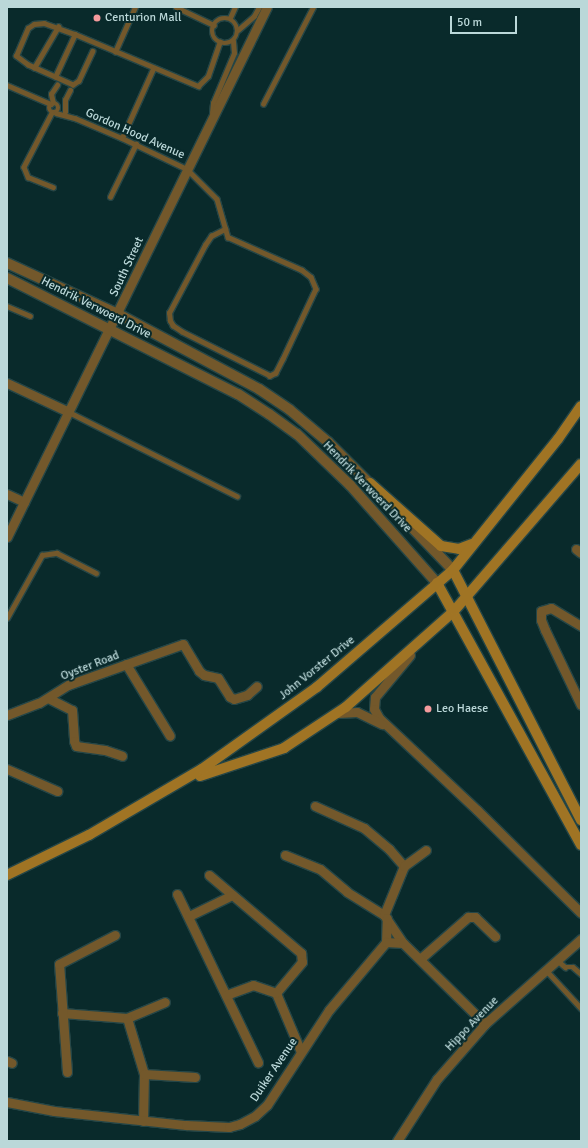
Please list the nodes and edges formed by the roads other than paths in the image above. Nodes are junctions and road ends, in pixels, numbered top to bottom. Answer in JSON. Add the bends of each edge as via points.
{"nodes":[{"id":1,"x":135,"y":7,"type":"edge"},
{"id":2,"x":176,"y":7,"type":"edge"},
{"id":3,"x":235,"y":7,"type":"edge"},
{"id":4,"x":259,"y":7,"type":"edge"},
{"id":5,"x":268,"y":7,"type":"edge"},
{"id":6,"x":313,"y":7,"type":"edge"},
{"id":7,"x":230,"y":18,"type":"junction"},
{"id":8,"x":214,"y":25,"type":"junction"},
{"id":9,"x":58,"y":27,"type":"junction"},
{"id":10,"x":238,"y":30,"type":"junction"},
{"id":11,"x":75,"y":34,"type":"junction"},
{"id":12,"x":233,"y":41,"type":"junction"},
{"id":13,"x":220,"y":42,"type":"junction"},
{"id":14,"x":92,"y":50,"type":"dead end"},
{"id":15,"x":115,"y":52,"type":"junction"},
{"id":16,"x":34,"y":68,"type":"junction"},
{"id":17,"x":153,"y":69,"type":"junction"},
{"id":18,"x":55,"y":77,"type":"junction"},
{"id":19,"x":7,"y":85,"type":"edge"},
{"id":20,"x":57,"y":85,"type":"dead end"},
{"id":21,"x":70,"y":90,"type":"dead end"},
{"id":22,"x":35,"y":99,"type":"junction"},
{"id":23,"x":65,"y":100,"type":"junction"},
{"id":24,"x":263,"y":104,"type":"dead end"},
{"id":25,"x":55,"y":105,"type":"junction"},
{"id":26,"x":52,"y":112,"type":"junction"},
{"id":27,"x":65,"y":112,"type":"junction"},
{"id":28,"x":213,"y":117,"type":"junction"},
{"id":29,"x":75,"y":118,"type":"junction"},
{"id":30,"x":122,"y":138,"type":"junction"},
{"id":31,"x":136,"y":144,"type":"junction"},
{"id":32,"x":186,"y":169,"type":"junction"},
{"id":33,"x":53,"y":187,"type":"dead end"},
{"id":34,"x":110,"y":197,"type":"dead end"},
{"id":35,"x":224,"y":230,"type":"junction"},
{"id":36,"x":7,"y":263,"type":"edge"},
{"id":37,"x":7,"y":278,"type":"edge"},
{"id":38,"x":7,"y":306,"type":"edge"},
{"id":39,"x":118,"y":314,"type":"junction"},
{"id":40,"x":30,"y":316,"type":"dead end"},
{"id":41,"x":111,"y":329,"type":"junction"},
{"id":42,"x":7,"y":383,"type":"edge"},
{"id":43,"x":581,"y":406,"type":"edge"},
{"id":44,"x":69,"y":412,"type":"junction"},
{"id":45,"x":581,"y":464,"type":"edge"},
{"id":46,"x":370,"y":483,"type":"junction"},
{"id":47,"x":7,"y":494,"type":"edge"},
{"id":48,"x":238,"y":496,"type":"dead end"},
{"id":49,"x":24,"y":502,"type":"junction"},
{"id":50,"x":7,"y":537,"type":"edge"},
{"id":51,"x":472,"y":544,"type":"junction"},
{"id":52,"x":453,"y":570,"type":"junction"},
{"id":53,"x":96,"y":573,"type":"dead end"},
{"id":54,"x":437,"y":583,"type":"junction"},
{"id":55,"x":467,"y":598,"type":"junction"},
{"id":56,"x":454,"y":612,"type":"junction"},
{"id":57,"x":7,"y":618,"type":"edge"},
{"id":58,"x":581,"y":626,"type":"edge"},
{"id":59,"x":427,"y":636,"type":"junction"},
{"id":60,"x":126,"y":664,"type":"junction"},
{"id":61,"x":257,"y":686,"type":"dead end"},
{"id":62,"x":48,"y":698,"type":"junction"},
{"id":63,"x":581,"y":705,"type":"edge"},
{"id":64,"x":338,"y":713,"type":"junction"},
{"id":65,"x":7,"y":715,"type":"edge"},
{"id":66,"x":387,"y":727,"type":"junction"},
{"id":67,"x":170,"y":736,"type":"dead end"},
{"id":68,"x":122,"y":756,"type":"dead end"},
{"id":69,"x":7,"y":769,"type":"edge"},
{"id":70,"x":58,"y":791,"type":"dead end"},
{"id":71,"x":315,"y":806,"type":"dead end"},
{"id":72,"x":581,"y":820,"type":"edge"},
{"id":73,"x":581,"y":844,"type":"edge"},
{"id":74,"x":426,"y":850,"type":"dead end"},
{"id":75,"x":285,"y":855,"type":"dead end"},
{"id":76,"x":404,"y":866,"type":"junction"},
{"id":77,"x":7,"y":875,"type":"edge"},
{"id":78,"x":209,"y":875,"type":"dead end"},
{"id":79,"x":7,"y":880,"type":"edge"},
{"id":80,"x":177,"y":894,"type":"dead end"},
{"id":81,"x":232,"y":895,"type":"junction"},
{"id":82,"x":581,"y":913,"type":"edge"},
{"id":83,"x":189,"y":916,"type":"junction"},
{"id":84,"x":385,"y":917,"type":"junction"},
{"id":85,"x":115,"y":935,"type":"dead end"},
{"id":86,"x":495,"y":936,"type":"dead end"},
{"id":87,"x":581,"y":939,"type":"edge"},
{"id":88,"x":386,"y":942,"type":"junction"},
{"id":89,"x":403,"y":943,"type":"junction"},
{"id":90,"x":420,"y":959,"type":"junction"},
{"id":91,"x":557,"y":960,"type":"junction"},
{"id":92,"x":546,"y":970,"type":"junction"},
{"id":93,"x":581,"y":974,"type":"edge"},
{"id":94,"x":276,"y":994,"type":"junction"},
{"id":95,"x":226,"y":995,"type":"junction"},
{"id":96,"x":165,"y":1002,"type":"dead end"},
{"id":97,"x":581,"y":1008,"type":"edge"},
{"id":98,"x":62,"y":1013,"type":"junction"},
{"id":99,"x":127,"y":1018,"type":"junction"},
{"id":100,"x":485,"y":1024,"type":"junction"},
{"id":101,"x":301,"y":1052,"type":"junction"},
{"id":102,"x":258,"y":1062,"type":"dead end"},
{"id":103,"x":67,"y":1072,"type":"dead end"},
{"id":104,"x":144,"y":1074,"type":"junction"},
{"id":105,"x":195,"y":1077,"type":"dead end"},
{"id":106,"x":7,"y":1102,"type":"edge"},
{"id":107,"x":143,"y":1121,"type":"junction"},
{"id":108,"x":397,"y":1141,"type":"edge"}],
"edges":[{"from":1,"to":15,"type":"lane"},
{"from":2,"to":8,"type":"lane"},
{"from":3,"to":7,"type":"lane"},
{"from":4,"to":10,"type":"lane","via":[[254,16]]},
{"from":5,"to":28,"type":"street","name":"South Street"},
{"from":6,"to":24,"type":"lane"},
{"from":7,"to":8,"type":"lane","via":[[220,19]]},
{"from":7,"to":10,"type":"lane","via":[[236,23]]},
{"from":8,"to":13,"type":"lane","via":[[214,36]]},
{"from":9,"to":11,"type":"lane"},
{"from":9,"to":16,"type":"lane"},
{"from":9,"to":16,"type":"lane","via":[[44,23],[34,24],[28,28],[16,56]]},
{"from":10,"to":12,"type":"lane"},
{"from":11,"to":15,"type":"lane"},
{"from":11,"to":18,"type":"lane"},
{"from":12,"to":13,"type":"lane"},
{"from":12,"to":28,"type":"lane","via":[[234,53],[213,103]]},
{"from":13,"to":17,"type":"lane","via":[[208,76],[198,86]]},
{"from":14,"to":18,"type":"lane","via":[[76,84]]},
{"from":15,"to":17,"type":"lane"},
{"from":16,"to":18,"type":"lane"},
{"from":17,"to":30,"type":"lane"},
{"from":19,"to":22,"type":"lane","name":"Gordon Hood Avenue"},
{"from":20,"to":25,"type":"lane","via":[[51,94]]},
{"from":21,"to":23,"type":"lane"},
{"from":22,"to":25,"type":"lane","name":"Gordon Hood Avenue"},
{"from":22,"to":26,"type":"lane","name":"Gordon Hood Avenue"},
{"from":23,"to":25,"type":"lane"},
{"from":23,"to":27,"type":"lane"},
{"from":25,"to":26,"type":"lane"},
{"from":25,"to":26,"type":"lane"},
{"from":25,"to":27,"type":"lane","name":"Gordon Hood Avenue"},
{"from":26,"to":29,"type":"lane","name":"Gordon Hood Avenue"},
{"from":26,"to":33,"type":"lane","via":[[24,167],[28,178]]},
{"from":27,"to":29,"type":"lane","name":"Gordon Hood Avenue"},
{"from":28,"to":32,"type":"street","name":"South Street"},
{"from":29,"to":30,"type":"lane","name":"Gordon Hood Avenue"},
{"from":30,"to":31,"type":"lane","name":"Gordon Hood Avenue"},
{"from":31,"to":32,"type":"lane","name":"Gordon Hood Avenue"},
{"from":31,"to":34,"type":"lane"},
{"from":32,"to":35,"type":"lane","name":"Gordon Hood Avenue","via":[[217,199]]},
{"from":32,"to":39,"type":"street","name":"South Street"},
{"from":35,"to":35,"type":"lane","via":[[228,237],[302,270],[315,283],[316,289],[283,359],[276,373],[270,376],[182,332],[170,321],[169,313],[205,245],[211,236]]},
{"from":36,"to":39,"type":"street","name":"Hendrik Verwoerd Drive"},
{"from":37,"to":41,"type":"street","name":"Hendrik Verwoerd Drive"},
{"from":38,"to":40,"type":"lane"},
{"from":39,"to":41,"type":"street","name":"South Street"},
{"from":39,"to":46,"type":"street","name":"Hendrik Verwoerd Drive","via":[[259,389],[290,410],[328,442]]},
{"from":41,"to":44,"type":"street","name":"South Street"},
{"from":41,"to":54,"type":"street","name":"Hendrik Verwoerd Drive","via":[[238,394],[297,434],[350,485]]},
{"from":42,"to":44,"type":"street"},
{"from":43,"to":51,"type":"main road","name":"John Vorster Drive","via":[[558,439]]},
{"from":44,"to":48,"type":"lane"},
{"from":44,"to":49,"type":"street","name":"South Street"},
{"from":45,"to":55,"type":"main road"},
{"from":46,"to":51,"type":"main road","via":[[441,546],[459,549]]},
{"from":46,"to":52,"type":"street","name":"Hendrik Verwoerd Drive"},
{"from":47,"to":49,"type":"street"},
{"from":49,"to":50,"type":"street","name":"South Street"},
{"from":51,"to":52,"type":"main road","name":"John Vorster Drive"},
{"from":52,"to":54,"type":"main road","name":"John Vorster Drive"},
{"from":52,"to":55,"type":"main road","name":"Hendrik Verwoerd Drive"},
{"from":53,"to":57,"type":"lane","via":[[57,553],[42,555]]},
{"from":54,"to":56,"type":"main road","name":"Hendrik Verwoerd Drive"},
{"from":54,"to":77,"type":"main road","name":"John Vorster Drive","via":[[317,687],[202,769],[95,832]]},
{"from":55,"to":56,"type":"main road"},
{"from":55,"to":72,"type":"main road","name":"Hendrik Verwoerd Drive"},
{"from":56,"to":59,"type":"main road"},
{"from":56,"to":73,"type":"main road","name":"Hendrik Verwoerd Drive"},
{"from":58,"to":63,"type":"street","via":[[549,607],[541,611],[545,630]]},
{"from":59,"to":64,"type":"main road"},
{"from":59,"to":66,"type":"street","via":[[375,697],[374,709]]},
{"from":60,"to":61,"type":"street","name":"Oyster Road","via":[[184,644],[199,671],[204,675],[218,678],[230,697],[243,697]]},
{"from":60,"to":62,"type":"street","name":"Oyster Road","via":[[68,685]]},
{"from":60,"to":67,"type":"street"},
{"from":62,"to":65,"type":"street","name":"Oyster Road"},
{"from":62,"to":68,"type":"street","via":[[72,710],[73,738],[76,746],[105,750]]},
{"from":64,"to":66,"type":"street","via":[[357,712]]},
{"from":64,"to":79,"type":"main road","via":[[284,748],[203,775],[91,839]]},
{"from":66,"to":82,"type":"street","via":[[477,810]]},
{"from":69,"to":70,"type":"street"},
{"from":71,"to":76,"type":"street","via":[[364,828]]},
{"from":74,"to":76,"type":"street"},
{"from":75,"to":84,"type":"street","via":[[320,869],[333,882]]},
{"from":76,"to":84,"type":"street"},
{"from":78,"to":81,"type":"street"},
{"from":80,"to":83,"type":"street"},
{"from":81,"to":83,"type":"street"},
{"from":81,"to":94,"type":"street","via":[[301,953],[302,962]]},
{"from":83,"to":95,"type":"street"},
{"from":84,"to":88,"type":"street"},
{"from":84,"to":89,"type":"street"},
{"from":85,"to":98,"type":"street","via":[[59,963]]},
{"from":86,"to":90,"type":"street","via":[[475,917],[468,917]]},
{"from":87,"to":91,"type":"street","name":"Hippo Avenue"},
{"from":88,"to":89,"type":"street"},
{"from":88,"to":101,"type":"street","name":"Duiker Avenue","via":[[329,1010]]},
{"from":89,"to":90,"type":"street"},
{"from":90,"to":100,"type":"street"},
{"from":91,"to":92,"type":"street","name":"Hippo Avenue"},
{"from":91,"to":93,"type":"lane","via":[[565,967],[573,967]]},
{"from":92,"to":97,"type":"lane"},
{"from":92,"to":100,"type":"street","name":"Hippo Avenue"},
{"from":94,"to":95,"type":"street","via":[[253,985]]},
{"from":94,"to":101,"type":"street"},
{"from":95,"to":102,"type":"street"},
{"from":96,"to":99,"type":"street"},
{"from":98,"to":99,"type":"street"},
{"from":98,"to":103,"type":"street"},
{"from":99,"to":104,"type":"street"},
{"from":100,"to":108,"type":"street","name":"Hippo Avenue","via":[[436,1079]]},
{"from":101,"to":107,"type":"street","name":"Duiker Avenue","via":[[267,1105],[255,1116],[240,1124],[230,1127],[207,1127]]},
{"from":104,"to":105,"type":"street"},
{"from":104,"to":107,"type":"street"},
{"from":106,"to":107,"type":"street","name":"Duiker Avenue","via":[[54,1111]]}]}
